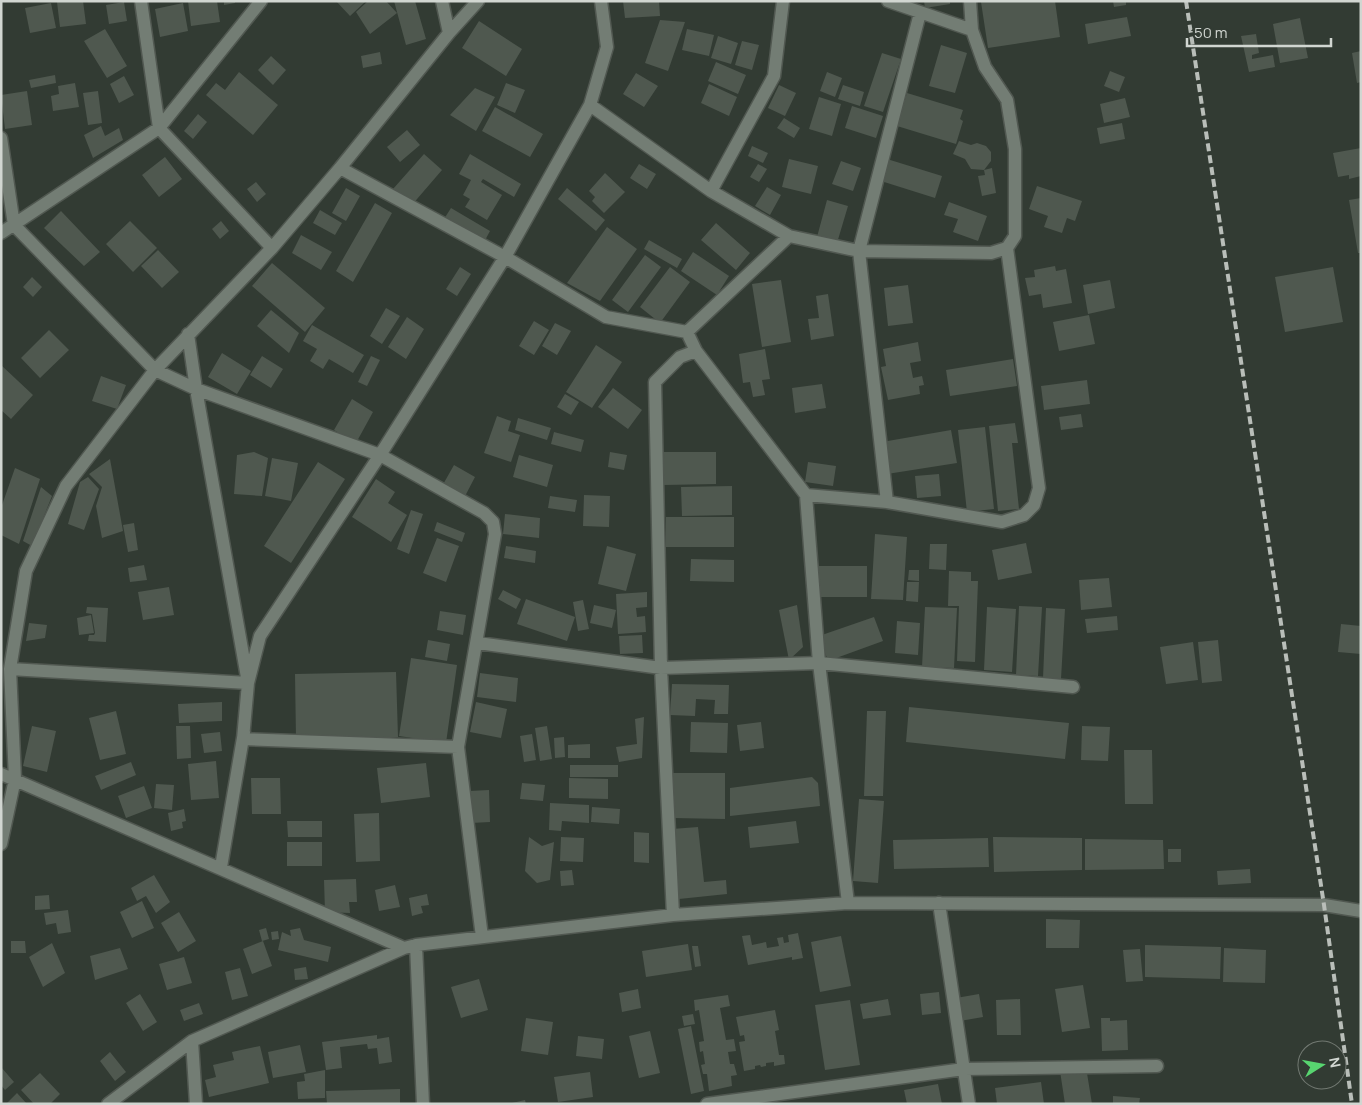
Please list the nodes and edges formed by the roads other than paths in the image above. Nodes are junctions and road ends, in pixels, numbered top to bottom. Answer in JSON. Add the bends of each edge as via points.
{"nodes":[{"id":1,"x":141,"y":1,"type":"edge"},
{"id":2,"x":260,"y":1,"type":"edge"},
{"id":3,"x":442,"y":1,"type":"edge"},
{"id":4,"x":478,"y":1,"type":"edge"},
{"id":5,"x":601,"y":1,"type":"edge"},
{"id":6,"x":784,"y":1,"type":"edge"},
{"id":7,"x":888,"y":1,"type":"edge"},
{"id":8,"x":970,"y":1,"type":"edge"},
{"id":9,"x":920,"y":13,"type":"junction"},
{"id":10,"x":972,"y":30,"type":"junction"},
{"id":11,"x":449,"y":33,"type":"junction"},
{"id":12,"x":590,"y":105,"type":"junction"},
{"id":13,"x":159,"y":128,"type":"junction"},
{"id":14,"x":1,"y":138,"type":"edge"},
{"id":15,"x":340,"y":168,"type":"junction"},
{"id":16,"x":711,"y":191,"type":"junction"},
{"id":17,"x":14,"y":225,"type":"junction"},
{"id":18,"x":1,"y":233,"type":"edge"},
{"id":19,"x":788,"y":236,"type":"junction"},
{"id":20,"x":272,"y":248,"type":"junction"},
{"id":21,"x":1007,"y":248,"type":"junction"},
{"id":22,"x":859,"y":251,"type":"junction"},
{"id":23,"x":505,"y":257,"type":"junction"},
{"id":24,"x":686,"y":332,"type":"junction"},
{"id":25,"x":188,"y":334,"type":"junction"},
{"id":26,"x":696,"y":351,"type":"junction"},
{"id":27,"x":155,"y":370,"type":"junction"},
{"id":28,"x":196,"y":390,"type":"junction"},
{"id":29,"x":380,"y":455,"type":"junction"},
{"id":30,"x":806,"y":495,"type":"junction"},
{"id":31,"x":888,"y":502,"type":"junction"},
{"id":32,"x":260,"y":636,"type":"junction"},
{"id":33,"x":478,"y":643,"type":"junction"},
{"id":34,"x":819,"y":663,"type":"junction"},
{"id":35,"x":661,"y":668,"type":"junction"},
{"id":36,"x":10,"y":669,"type":"junction"},
{"id":37,"x":248,"y":683,"type":"junction"},
{"id":38,"x":1073,"y":687,"type":"dead end"},
{"id":39,"x":243,"y":739,"type":"junction"},
{"id":40,"x":458,"y":747,"type":"junction"},
{"id":41,"x":1,"y":774,"type":"edge"},
{"id":42,"x":14,"y":779,"type":"junction"},
{"id":43,"x":1,"y":844,"type":"edge"},
{"id":44,"x":221,"y":867,"type":"junction"},
{"id":45,"x":848,"y":903,"type":"junction"},
{"id":46,"x":939,"y":903,"type":"junction"},
{"id":47,"x":1361,"y":911,"type":"edge"},
{"id":48,"x":673,"y":915,"type":"junction"},
{"id":49,"x":482,"y":937,"type":"junction"},
{"id":50,"x":410,"y":946,"type":"junction"},
{"id":51,"x":192,"y":1042,"type":"junction"},
{"id":52,"x":1157,"y":1066,"type":"dead end"},
{"id":53,"x":964,"y":1069,"type":"junction"},
{"id":54,"x":108,"y":1104,"type":"edge"},
{"id":55,"x":196,"y":1104,"type":"edge"},
{"id":56,"x":423,"y":1104,"type":"edge"},
{"id":57,"x":707,"y":1104,"type":"edge"},
{"id":58,"x":969,"y":1104,"type":"edge"}],
"edges":[{"from":1,"to":13,"type":"street"},
{"from":2,"to":13,"type":"street"},
{"from":3,"to":11,"type":"street"},
{"from":4,"to":11,"type":"street"},
{"from":5,"to":12,"type":"street","via":[[607,47]]},
{"from":6,"to":16,"type":"street","via":[[774,76]]},
{"from":7,"to":9,"type":"street"},
{"from":8,"to":10,"type":"street"},
{"from":9,"to":10,"type":"street"},
{"from":9,"to":22,"type":"street"},
{"from":10,"to":21,"type":"street","via":[[984,67],[1007,100],[1015,149],[1015,236]]},
{"from":11,"to":15,"type":"street"},
{"from":12,"to":16,"type":"street"},
{"from":12,"to":23,"type":"street"},
{"from":13,"to":17,"type":"street"},
{"from":13,"to":20,"type":"street"},
{"from":14,"to":17,"type":"street"},
{"from":15,"to":20,"type":"street"},
{"from":15,"to":23,"type":"street"},
{"from":16,"to":19,"type":"street"},
{"from":17,"to":18,"type":"street"},
{"from":17,"to":27,"type":"street"},
{"from":19,"to":22,"type":"street"},
{"from":19,"to":24,"type":"street"},
{"from":20,"to":25,"type":"street"},
{"from":21,"to":22,"type":"street","via":[[991,253]]},
{"from":21,"to":31,"type":"street","via":[[1039,488],[1034,506],[1024,515],[1002,522]]},
{"from":22,"to":31,"type":"street"},
{"from":23,"to":24,"type":"street","via":[[606,317]]},
{"from":23,"to":29,"type":"street"},
{"from":24,"to":26,"type":"street"},
{"from":25,"to":27,"type":"street"},
{"from":25,"to":28,"type":"street"},
{"from":26,"to":30,"type":"street"},
{"from":26,"to":35,"type":"street","via":[[680,357],[655,382]]},
{"from":27,"to":28,"type":"street"},
{"from":27,"to":36,"type":"street","via":[[66,486],[26,571]]},
{"from":28,"to":29,"type":"street"},
{"from":28,"to":37,"type":"street"},
{"from":29,"to":32,"type":"street"},
{"from":29,"to":33,"type":"street","via":[[484,513],[493,522],[495,534]]},
{"from":30,"to":31,"type":"street"},
{"from":30,"to":34,"type":"street"},
{"from":32,"to":37,"type":"street"},
{"from":32,"to":39,"type":"street"},
{"from":33,"to":35,"type":"street"},
{"from":33,"to":40,"type":"street"},
{"from":34,"to":35,"type":"street"},
{"from":34,"to":38,"type":"street"},
{"from":34,"to":45,"type":"street"},
{"from":35,"to":48,"type":"street"},
{"from":36,"to":37,"type":"street"},
{"from":36,"to":42,"type":"street"},
{"from":37,"to":39,"type":"street"},
{"from":39,"to":40,"type":"street"},
{"from":39,"to":44,"type":"street"},
{"from":40,"to":49,"type":"street"},
{"from":41,"to":42,"type":"street"},
{"from":42,"to":43,"type":"street"},
{"from":42,"to":44,"type":"street"},
{"from":44,"to":50,"type":"street"},
{"from":45,"to":46,"type":"street"},
{"from":45,"to":48,"type":"street"},
{"from":46,"to":47,"type":"street","via":[[1324,905]]},
{"from":46,"to":53,"type":"street"},
{"from":48,"to":49,"type":"street"},
{"from":49,"to":50,"type":"street"},
{"from":50,"to":51,"type":"street"},
{"from":50,"to":56,"type":"street"},
{"from":51,"to":54,"type":"street"},
{"from":51,"to":55,"type":"street"},
{"from":52,"to":53,"type":"street"},
{"from":53,"to":57,"type":"street"},
{"from":53,"to":58,"type":"street"}]}
